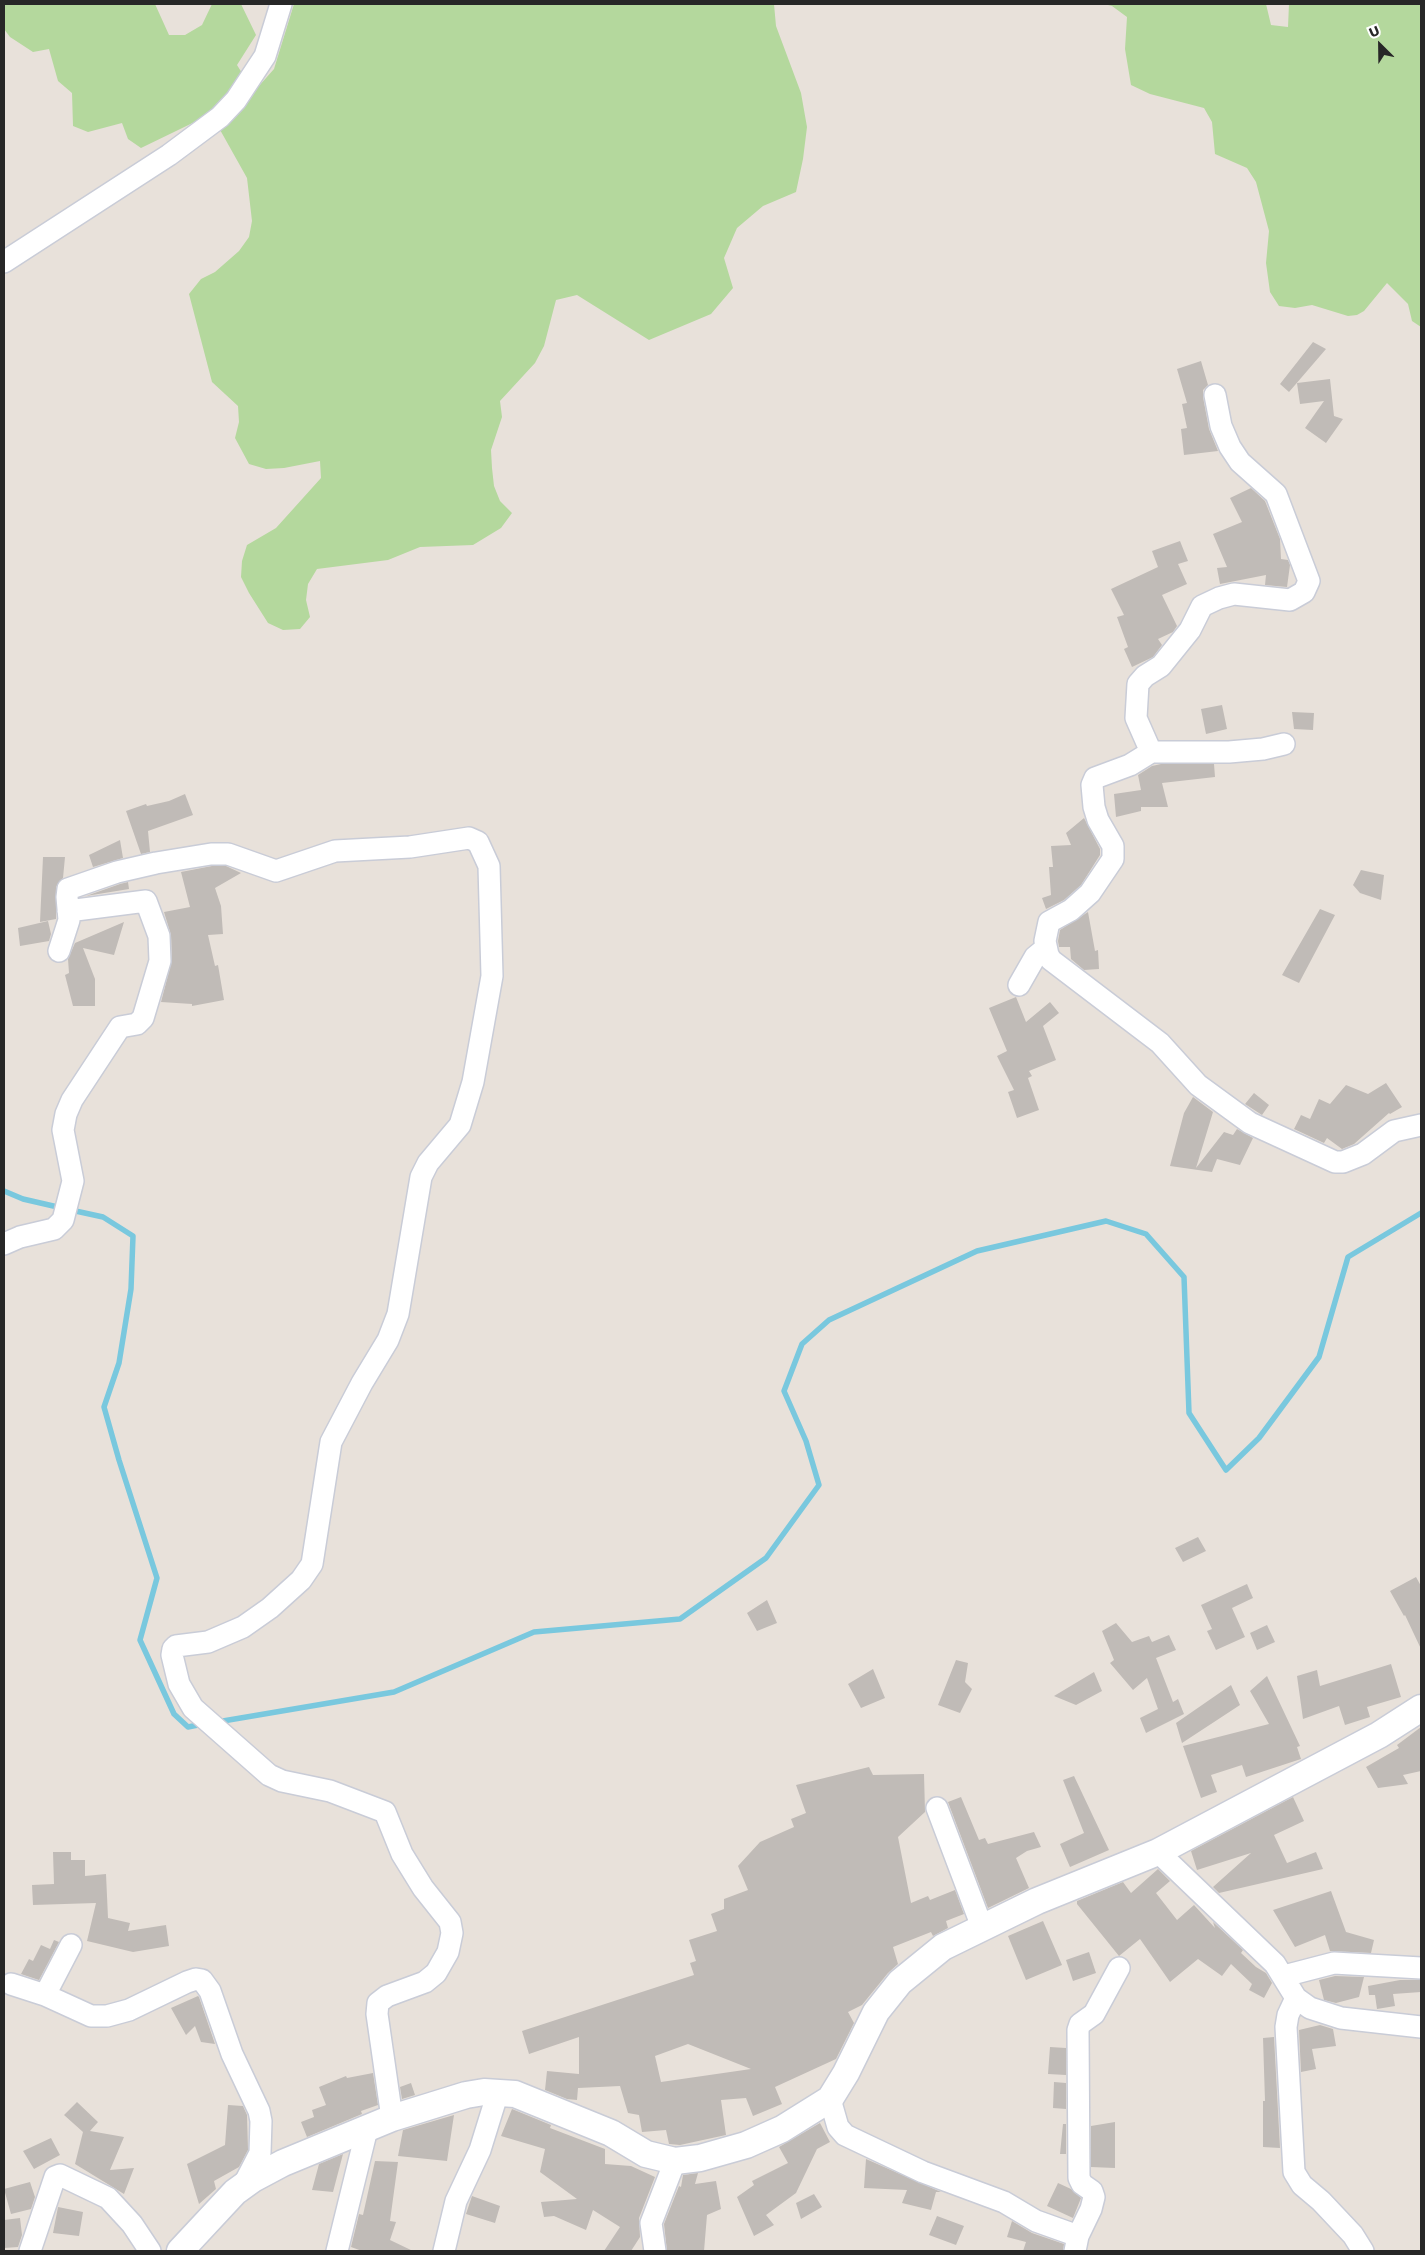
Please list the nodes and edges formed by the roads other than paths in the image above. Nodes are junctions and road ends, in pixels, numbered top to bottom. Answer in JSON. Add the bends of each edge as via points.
{"nodes":[{"id":1,"x":281,"y":4,"type":"edge"},
{"id":2,"x":4,"y":262,"type":"edge"},
{"id":3,"x":1214,"y":395,"type":"dead end"},
{"id":4,"x":1284,"y":744,"type":"dead end"},
{"id":5,"x":1151,"y":752,"type":"junction"},
{"id":6,"x":68,"y":911,"type":"junction"},
{"id":7,"x":1046,"y":948,"type":"junction"},
{"id":8,"x":59,"y":952,"type":"dead end"},
{"id":9,"x":1019,"y":985,"type":"dead end"},
{"id":10,"x":1421,"y":1125,"type":"edge"},
{"id":11,"x":4,"y":1244,"type":"edge"},
{"id":12,"x":1421,"y":1710,"type":"edge"},
{"id":13,"x":937,"y":1808,"type":"dead end"},
{"id":14,"x":1158,"y":1852,"type":"junction"},
{"id":15,"x":982,"y":1927,"type":"junction"},
{"id":16,"x":72,"y":1945,"type":"dead end"},
{"id":17,"x":1118,"y":1968,"type":"dead end"},
{"id":18,"x":1421,"y":1968,"type":"edge"},
{"id":19,"x":1284,"y":1976,"type":"junction"},
{"id":20,"x":11,"y":1984,"type":"dead end"},
{"id":21,"x":45,"y":1995,"type":"junction"},
{"id":22,"x":1296,"y":1998,"type":"junction"},
{"id":23,"x":1421,"y":2027,"type":"edge"},
{"id":24,"x":498,"y":2092,"type":"junction"},
{"id":25,"x":830,"y":2099,"type":"junction"},
{"id":26,"x":392,"y":2118,"type":"junction"},
{"id":27,"x":368,"y":2129,"type":"junction"},
{"id":28,"x":675,"y":2161,"type":"junction"},
{"id":29,"x":248,"y":2182,"type":"junction"},
{"id":30,"x":1076,"y":2244,"type":"edge"},
{"id":31,"x":30,"y":2251,"type":"edge"},
{"id":32,"x":150,"y":2251,"type":"edge"},
{"id":33,"x":180,"y":2251,"type":"edge"},
{"id":34,"x":336,"y":2251,"type":"edge"},
{"id":35,"x":444,"y":2251,"type":"edge"},
{"id":36,"x":655,"y":2251,"type":"edge"},
{"id":37,"x":1364,"y":2251,"type":"edge"}],
"edges":[{"from":1,"to":2,"type":"street","via":[[265,56],[236,100],[220,117],[169,155]]},
{"from":3,"to":5,"type":"street","via":[[1230,447],[1240,462],[1276,494],[1309,581],[1304,592],[1290,600],[1234,594],[1202,606],[1190,630],[1161,666],[1138,684],[1136,718]]},
{"from":4,"to":5,"type":"street","via":[[1263,750]]},
{"from":5,"to":7,"type":"street","via":[[1130,765],[1095,778],[1092,785],[1094,807],[1112,844],[1113,859],[1090,893],[1072,910],[1049,922]]},
{"from":6,"to":8,"type":"street","via":[[69,920]]},
{"from":6,"to":11,"type":"street","via":[[144,900],[149,905],[159,936],[160,962],[142,1018],[137,1024],[120,1026],[66,1114],[63,1130],[72,1180],[60,1224],[54,1229]]},
{"from":6,"to":26,"type":"street","via":[[67,892],[72,887],[156,863],[211,854],[228,854],[271,871],[335,851],[410,847],[469,838],[478,842],[489,866],[492,976],[473,1082],[460,1125],[428,1163],[421,1177],[398,1314],[388,1340],[331,1442],[312,1564],[270,1608],[243,1627],[208,1642],[173,1649],[173,1667],[193,1708],[270,1774],[282,1781],[330,1791],[384,1812],[402,1854],[450,1922],[452,1933],[448,1952],[436,1973],[425,1982],[387,1996],[378,2004]]},
{"from":7,"to":9,"type":"street","via":[[1035,957]]},
{"from":7,"to":10,"type":"street","via":[[1051,960],[1160,1043],[1198,1085],[1250,1123],[1338,1162],[1363,1154],[1394,1131]]},
{"from":12,"to":14,"type":"street"},
{"from":13,"to":15,"type":"street"},
{"from":14,"to":15,"type":"street"},
{"from":14,"to":19,"type":"street"},
{"from":15,"to":25,"type":"street","via":[[943,1947],[900,1982],[876,2012]]},
{"from":16,"to":21,"type":"street"},
{"from":17,"to":30,"type":"street","via":[[1094,2014],[1080,2024],[1078,2030],[1079,2178],[1094,2197]]},
{"from":18,"to":19,"type":"street","via":[[1334,1964]]},
{"from":19,"to":22,"type":"street"},
{"from":20,"to":21,"type":"street"},
{"from":21,"to":29,"type":"street","via":[[91,2016],[107,2016],[129,2010],[194,1980],[202,1980],[210,1991],[232,2054],[259,2111],[260,2153]]},
{"from":22,"to":23,"type":"street","via":[[1326,2014]]},
{"from":22,"to":37,"type":"street","via":[[1286,2027],[1294,2172],[1302,2185],[1353,2235]]},
{"from":24,"to":26,"type":"street","via":[[466,2095]]},
{"from":24,"to":28,"type":"street","via":[[523,2097],[611,2133],[646,2154]]},
{"from":24,"to":35,"type":"street","via":[[480,2150],[456,2201]]},
{"from":25,"to":28,"type":"street","via":[[782,2129],[746,2145],[700,2158]]},
{"from":25,"to":30,"type":"street","via":[[838,2127],[845,2135],[923,2172],[1004,2202]]},
{"from":26,"to":27,"type":"street"},
{"from":27,"to":29,"type":"street","via":[[283,2163]]},
{"from":27,"to":34,"type":"street"},
{"from":28,"to":36,"type":"street","via":[[652,2223]]},
{"from":29,"to":33,"type":"street"},
{"from":31,"to":32,"type":"street","via":[[56,2177],[60,2175],[108,2198],[132,2224]]}]}
